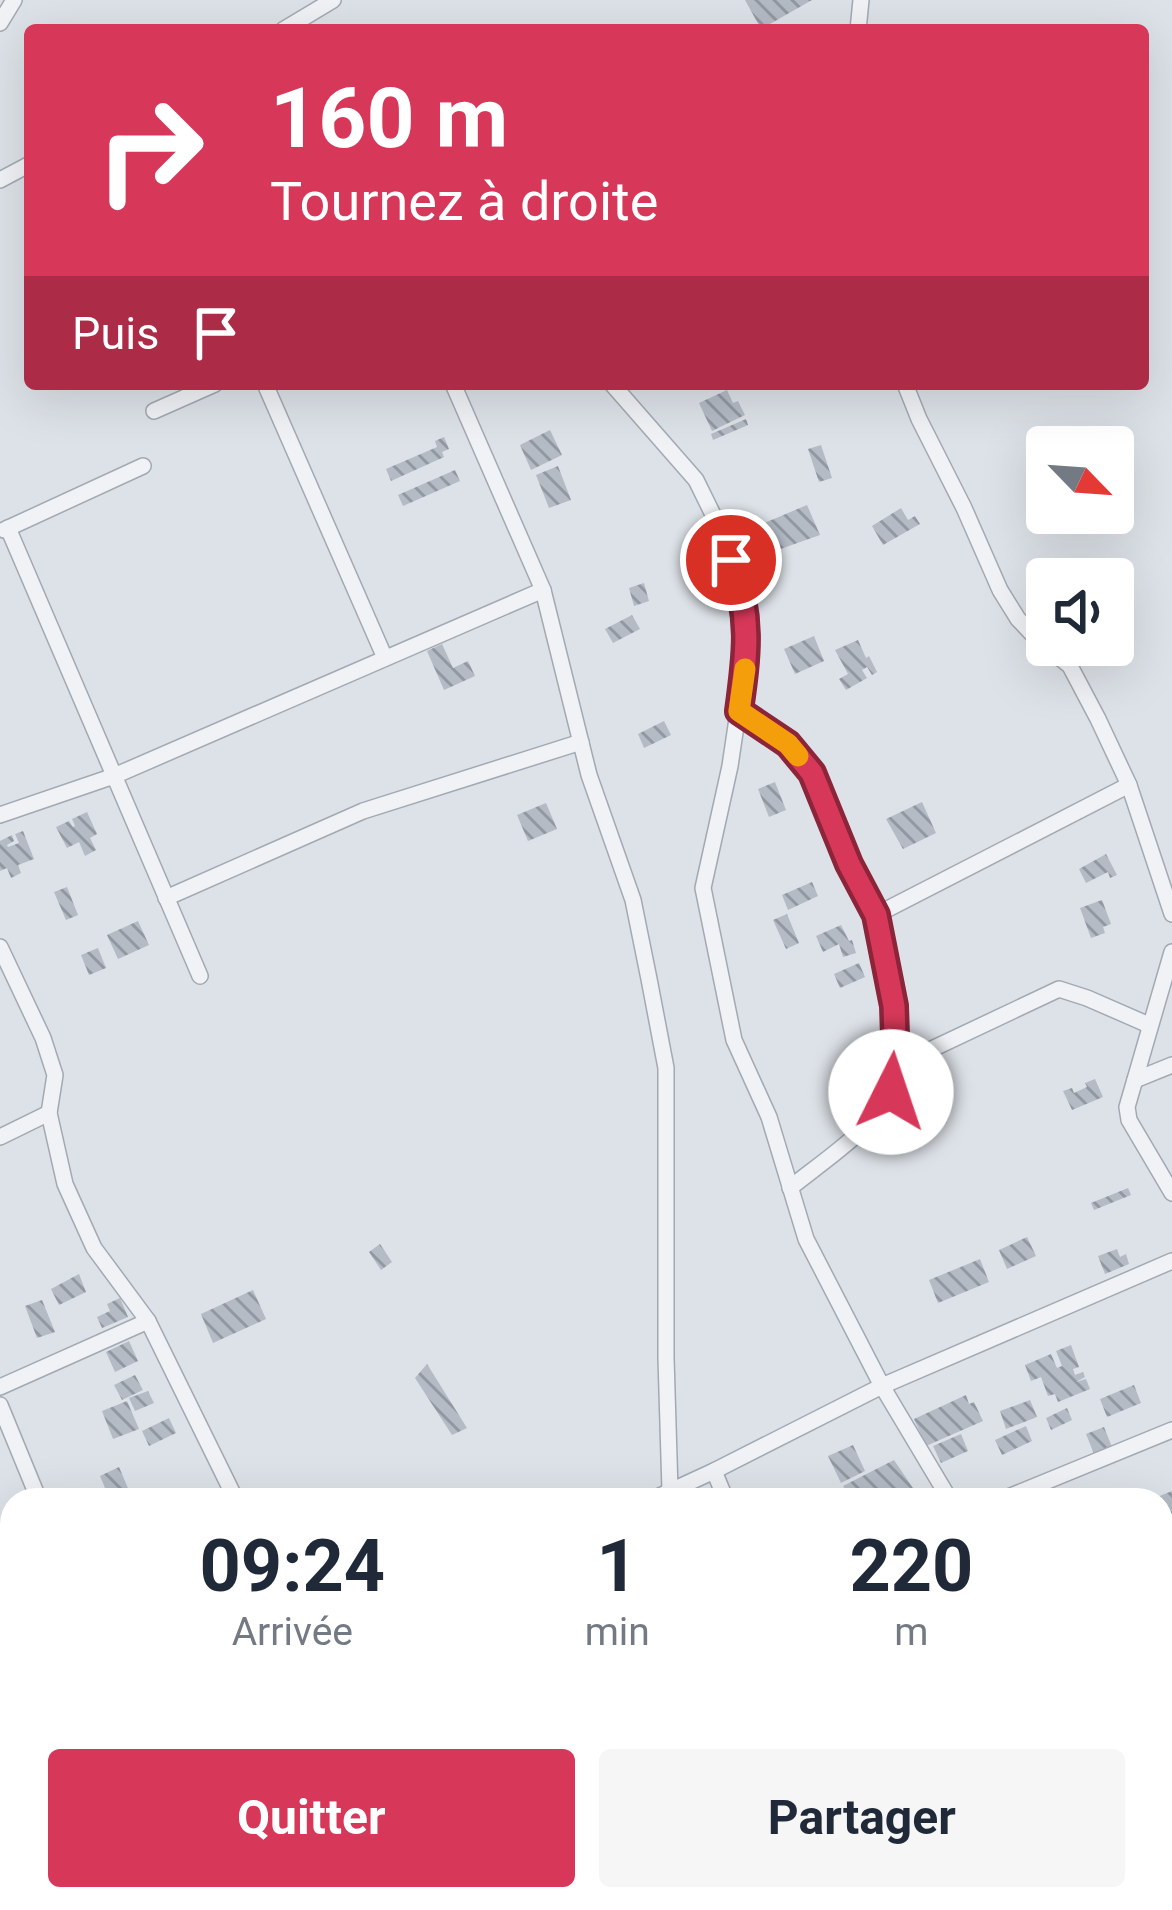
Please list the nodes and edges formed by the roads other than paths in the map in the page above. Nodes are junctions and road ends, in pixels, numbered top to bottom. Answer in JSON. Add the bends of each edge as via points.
{"nodes":[{"id":1,"x":14,"y":0,"type":"edge"},
{"id":2,"x":333,"y":0,"type":"edge"},
{"id":3,"x":0,"y":23,"type":"edge"},
{"id":4,"x":299,"y":24,"type":"edge"},
{"id":5,"x":201,"y":390,"type":"edge"},
{"id":6,"x":269,"y":390,"type":"edge"},
{"id":7,"x":456,"y":390,"type":"edge"},
{"id":8,"x":617,"y":390,"type":"edge"},
{"id":9,"x":907,"y":390,"type":"edge"},
{"id":10,"x":154,"y":410,"type":"dead end"},
{"id":11,"x":143,"y":466,"type":"dead end"},
{"id":12,"x":4,"y":530,"type":"edge"},
{"id":13,"x":542,"y":590,"type":"junction"},
{"id":14,"x":385,"y":658,"type":"junction"},
{"id":15,"x":739,"y":711,"type":"junction"},
{"id":16,"x":580,"y":742,"type":"junction"},
{"id":17,"x":114,"y":776,"type":"junction"},
{"id":18,"x":1129,"y":785,"type":"junction"},
{"id":19,"x":0,"y":815,"type":"edge"},
{"id":20,"x":166,"y":898,"type":"junction"},
{"id":21,"x":1172,"y":914,"type":"edge"},
{"id":22,"x":876,"y":915,"type":"junction"},
{"id":23,"x":1172,"y":952,"type":"edge"},
{"id":24,"x":1,"y":954,"type":"edge"},
{"id":25,"x":200,"y":976,"type":"dead end"},
{"id":26,"x":1149,"y":1025,"type":"junction"},
{"id":27,"x":1172,"y":1065,"type":"edge"},
{"id":28,"x":896,"y":1066,"type":"junction"},
{"id":29,"x":1135,"y":1080,"type":"junction"},
{"id":30,"x":49,"y":1112,"type":"junction"},
{"id":31,"x":0,"y":1137,"type":"edge"},
{"id":32,"x":790,"y":1188,"type":"junction"},
{"id":33,"x":1172,"y":1193,"type":"edge"},
{"id":34,"x":1172,"y":1261,"type":"edge"},
{"id":35,"x":148,"y":1321,"type":"junction"},
{"id":36,"x":882,"y":1386,"type":"junction"},
{"id":37,"x":0,"y":1387,"type":"edge"},
{"id":38,"x":0,"y":1405,"type":"edge"},
{"id":39,"x":1172,"y":1430,"type":"edge"},
{"id":40,"x":714,"y":1471,"type":"junction"},
{"id":41,"x":34,"y":1488,"type":"edge"},
{"id":42,"x":230,"y":1488,"type":"edge"},
{"id":43,"x":670,"y":1488,"type":"edge"},
{"id":44,"x":677,"y":1488,"type":"edge"},
{"id":45,"x":721,"y":1488,"type":"edge"},
{"id":46,"x":943,"y":1488,"type":"edge"},
{"id":47,"x":1030,"y":1488,"type":"edge"}],
"edges":[{"from":1,"to":3,"type":"street"},
{"from":2,"to":4,"type":"street"},
{"from":5,"to":10,"type":"street"},
{"from":6,"to":14,"type":"street"},
{"from":7,"to":13,"type":"street"},
{"from":8,"to":15,"type":"street","via":[[696,480],[722,532],[741,586],[748,646]]},
{"from":9,"to":18,"type":"street","via":[[1000,590],[1018,619],[1070,666]]},
{"from":11,"to":12,"type":"street"},
{"from":12,"to":17,"type":"street"},
{"from":13,"to":14,"type":"street"},
{"from":13,"to":16,"type":"street"},
{"from":14,"to":17,"type":"street"},
{"from":15,"to":22,"type":"street","via":[[788,744],[812,773]]},
{"from":15,"to":32,"type":"street","via":[[703,888],[734,1040],[770,1117]]},
{"from":16,"to":20,"type":"street","via":[[363,811]]},
{"from":16,"to":43,"type":"street","via":[[633,900],[666,1068]]},
{"from":17,"to":19,"type":"street"},
{"from":17,"to":20,"type":"street"},
{"from":18,"to":21,"type":"street"},
{"from":18,"to":22,"type":"street"},
{"from":20,"to":25,"type":"street"},
{"from":22,"to":28,"type":"street"},
{"from":23,"to":26,"type":"street"},
{"from":24,"to":30,"type":"street","via":[[44,1038],[55,1076]]},
{"from":26,"to":28,"type":"street","via":[[1059,988]]},
{"from":26,"to":29,"type":"street"},
{"from":27,"to":29,"type":"street"},
{"from":28,"to":32,"type":"street","via":[[876,1118]]},
{"from":29,"to":33,"type":"street","via":[[1129,1120]]},
{"from":30,"to":31,"type":"street"},
{"from":30,"to":35,"type":"street","via":[[65,1184],[94,1248]]},
{"from":32,"to":36,"type":"street","via":[[806,1239]]},
{"from":34,"to":36,"type":"street"},
{"from":35,"to":37,"type":"street"},
{"from":35,"to":42,"type":"street"},
{"from":36,"to":40,"type":"street"},
{"from":36,"to":46,"type":"street"},
{"from":38,"to":41,"type":"street"},
{"from":39,"to":47,"type":"street"},
{"from":40,"to":44,"type":"street"},
{"from":40,"to":45,"type":"street"}]}
